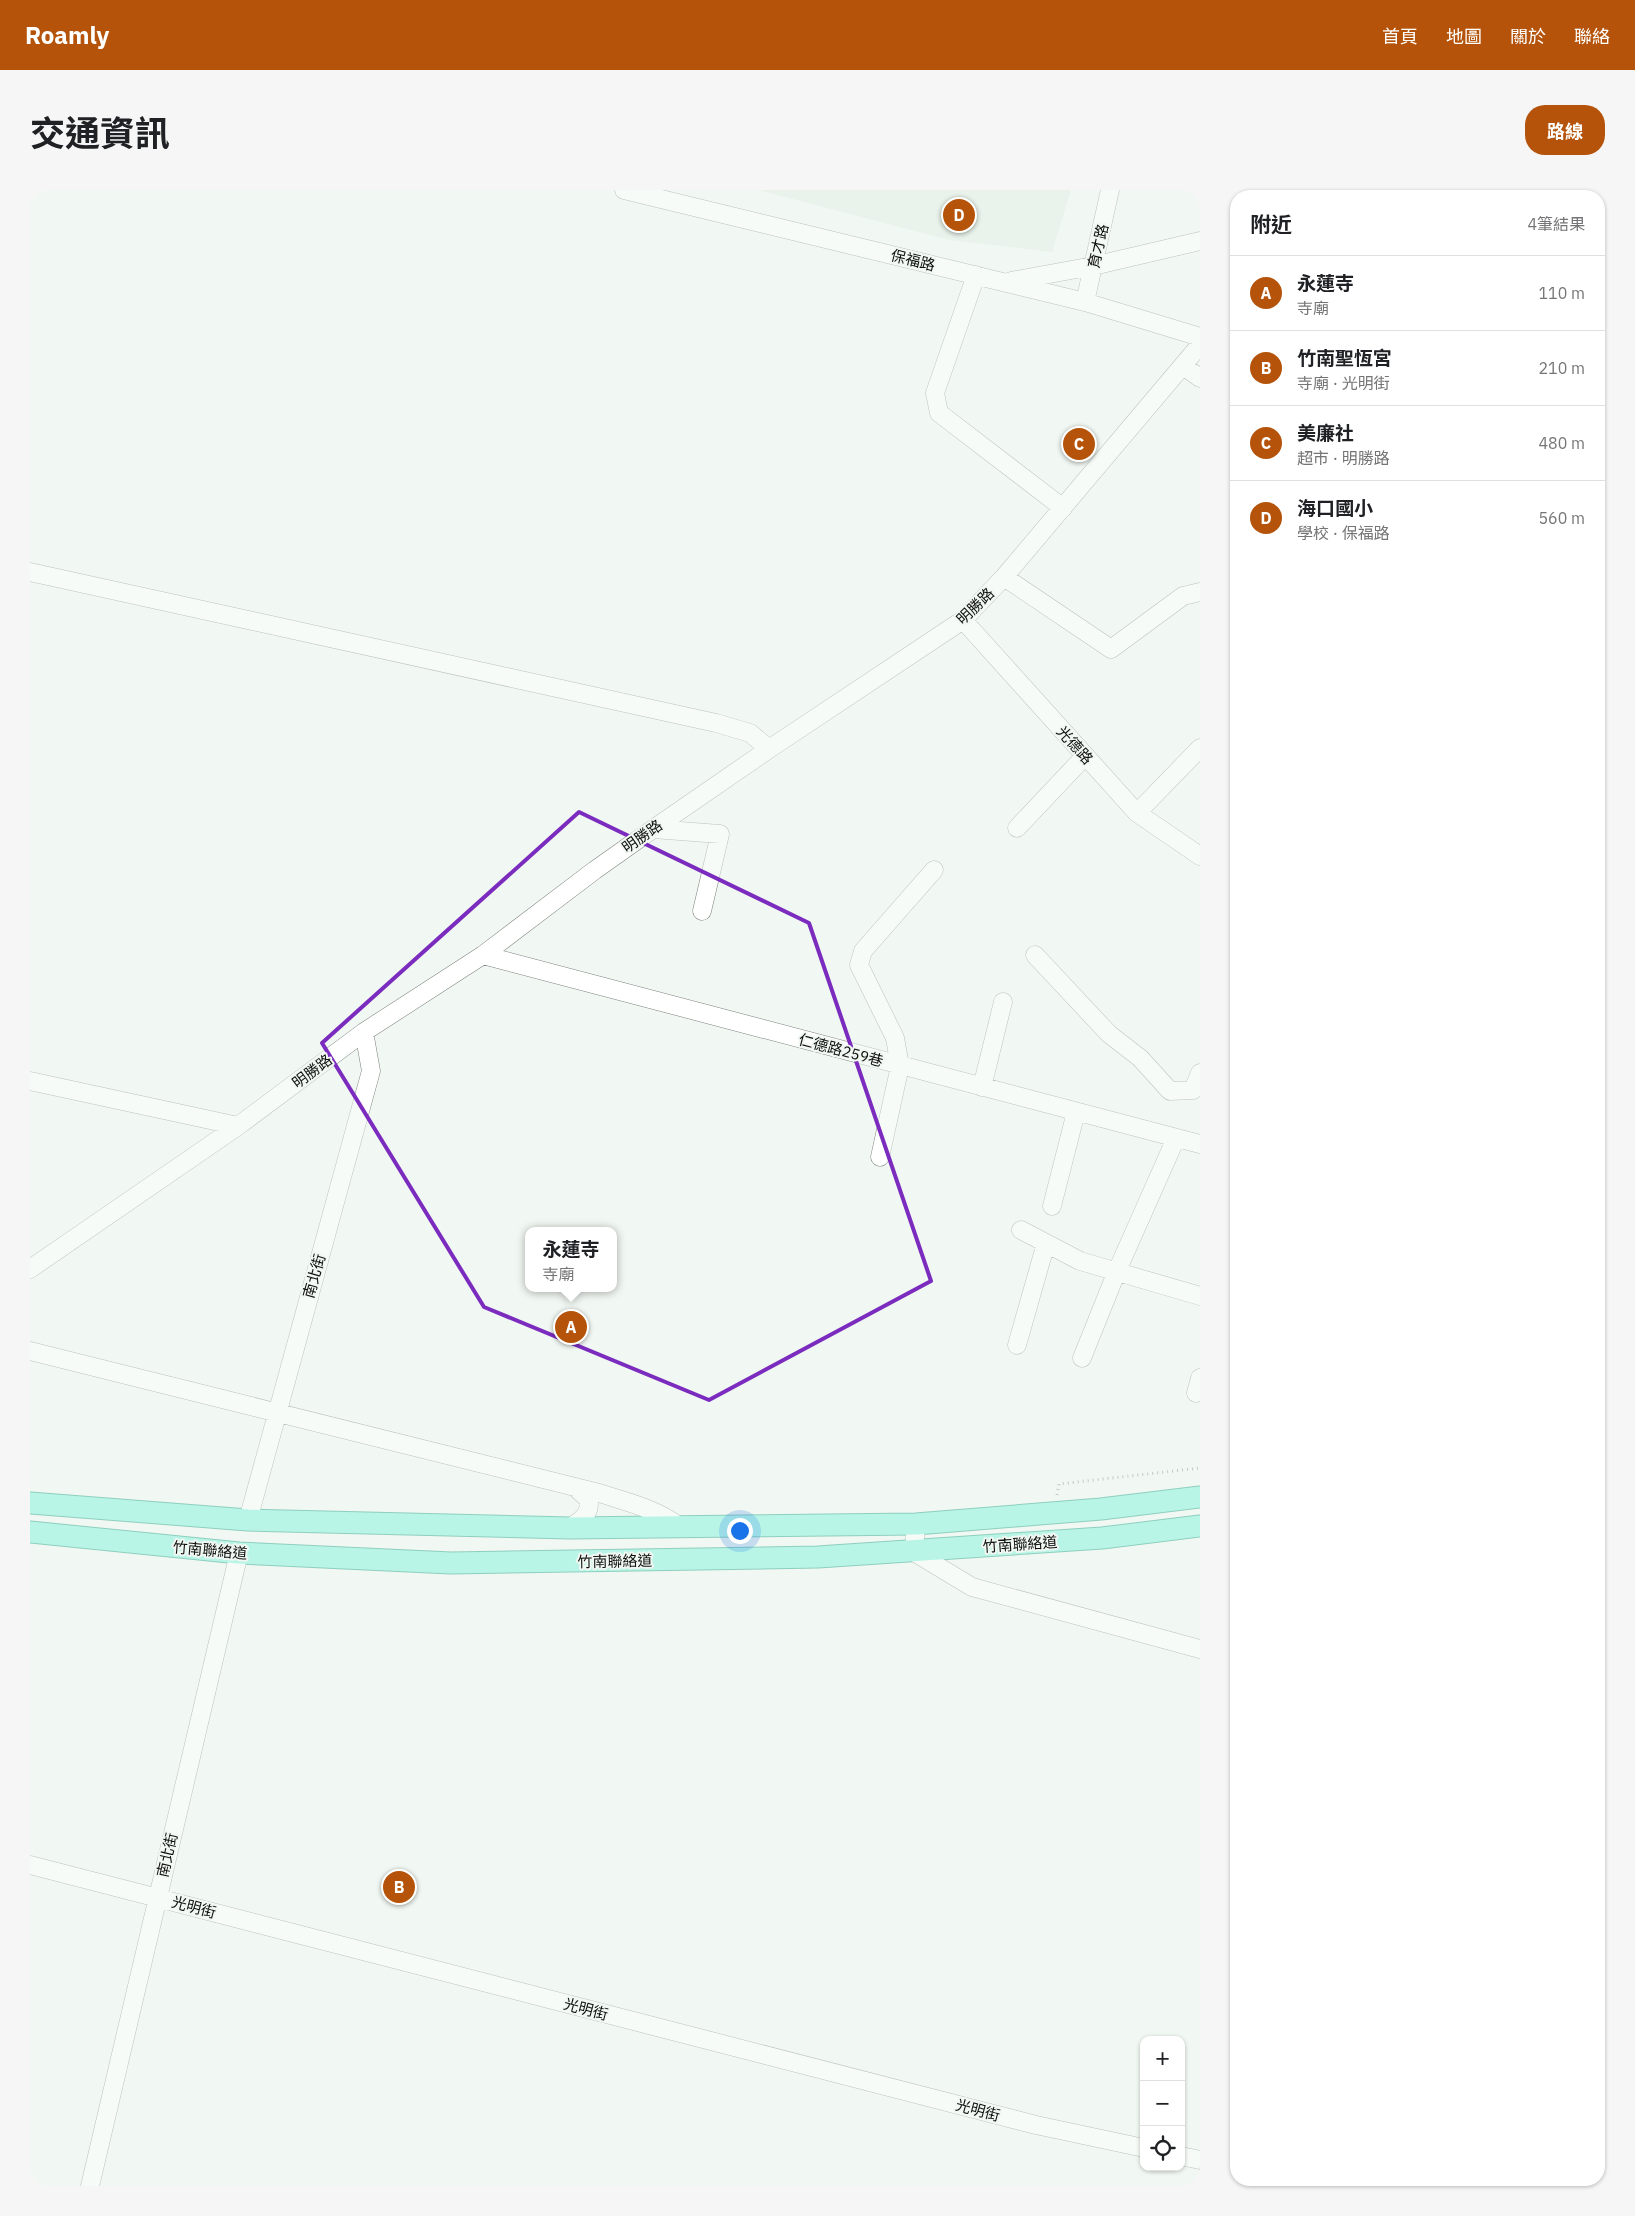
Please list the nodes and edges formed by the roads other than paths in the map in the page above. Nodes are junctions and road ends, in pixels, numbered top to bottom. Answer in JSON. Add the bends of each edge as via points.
{"nodes":[{"id":1,"x":624,"y":190,"type":"edge"},
{"id":2,"x":1110,"y":190,"type":"edge"},
{"id":3,"x":1200,"y":241,"type":"edge"},
{"id":4,"x":1093,"y":266,"type":"junction"},
{"id":5,"x":976,"y":276,"type":"junction"},
{"id":6,"x":1003,"y":282,"type":"junction"},
{"id":7,"x":1085,"y":302,"type":"junction"},
{"id":8,"x":1200,"y":337,"type":"edge"},
{"id":9,"x":1200,"y":345,"type":"edge"},
{"id":10,"x":1183,"y":366,"type":"junction"},
{"id":11,"x":1200,"y":378,"type":"edge"},
{"id":12,"x":1063,"y":508,"type":"junction"},
{"id":13,"x":30,"y":572,"type":"edge"},
{"id":14,"x":1004,"y":577,"type":"junction"},
{"id":15,"x":1200,"y":592,"type":"edge"},
{"id":16,"x":963,"y":620,"type":"junction"},
{"id":17,"x":770,"y":748,"type":"junction"},
{"id":18,"x":1200,"y":748,"type":"edge"},
{"id":19,"x":1085,"y":756,"type":"junction"},
{"id":20,"x":1137,"y":813,"type":"junction"},
{"id":21,"x":1017,"y":828,"type":"dead end"},
{"id":22,"x":653,"y":829,"type":"junction"},
{"id":23,"x":1200,"y":856,"type":"edge"},
{"id":24,"x":934,"y":870,"type":"dead end"},
{"id":25,"x":702,"y":911,"type":"dead end"},
{"id":26,"x":483,"y":955,"type":"junction"},
{"id":27,"x":1035,"y":956,"type":"dead end"},
{"id":28,"x":1003,"y":1002,"type":"dead end"},
{"id":29,"x":364,"y":1032,"type":"junction"},
{"id":30,"x":900,"y":1066,"type":"junction"},
{"id":31,"x":1200,"y":1073,"type":"edge"},
{"id":32,"x":30,"y":1081,"type":"edge"},
{"id":33,"x":982,"y":1087,"type":"junction"},
{"id":34,"x":1076,"y":1112,"type":"junction"},
{"id":35,"x":238,"y":1126,"type":"junction"},
{"id":36,"x":1176,"y":1138,"type":"junction"},
{"id":37,"x":1200,"y":1144,"type":"edge"},
{"id":38,"x":880,"y":1157,"type":"dead end"},
{"id":39,"x":1052,"y":1206,"type":"dead end"},
{"id":40,"x":1021,"y":1230,"type":"dead end"},
{"id":41,"x":1046,"y":1243,"type":"junction"},
{"id":42,"x":30,"y":1269,"type":"edge"},
{"id":43,"x":1117,"y":1271,"type":"junction"},
{"id":44,"x":1200,"y":1296,"type":"edge"},
{"id":45,"x":1017,"y":1344,"type":"dead end"},
{"id":46,"x":30,"y":1351,"type":"edge"},
{"id":47,"x":1082,"y":1358,"type":"dead end"},
{"id":48,"x":276,"y":1412,"type":"junction"},
{"id":49,"x":576,"y":1488,"type":"junction"},
{"id":50,"x":1200,"y":1497,"type":"edge"},
{"id":51,"x":30,"y":1503,"type":"edge"},
{"id":52,"x":248,"y":1520,"type":"junction"},
{"id":53,"x":916,"y":1524,"type":"junction"},
{"id":54,"x":1200,"y":1526,"type":"edge"},
{"id":55,"x":680,"y":1527,"type":"junction"},
{"id":56,"x":570,"y":1528,"type":"junction"},
{"id":57,"x":30,"y":1532,"type":"edge"},
{"id":58,"x":914,"y":1552,"type":"junction"},
{"id":59,"x":239,"y":1553,"type":"junction"},
{"id":60,"x":1200,"y":1649,"type":"edge"},
{"id":61,"x":30,"y":1865,"type":"edge"},
{"id":62,"x":157,"y":1898,"type":"junction"},
{"id":63,"x":1140,"y":2147,"type":"edge"},
{"id":64,"x":1185,"y":2157,"type":"edge"},
{"id":65,"x":1200,"y":2160,"type":"edge"},
{"id":66,"x":90,"y":2186,"type":"edge"}],
"edges":[{"from":1,"to":5,"type":"street","name":"保福路"},
{"from":2,"to":4,"type":"street","name":"育才路"},
{"from":3,"to":4,"type":"street"},
{"from":4,"to":6,"type":"street"},
{"from":4,"to":7,"type":"street","name":"育才路"},
{"from":5,"to":6,"type":"street","name":"保福路"},
{"from":5,"to":12,"type":"street","via":[[935,393],[939,413]]},
{"from":6,"to":7,"type":"street","name":"保福路"},
{"from":7,"to":8,"type":"street","name":"保福路"},
{"from":9,"to":10,"type":"street","name":"明勝路"},
{"from":10,"to":11,"type":"street"},
{"from":10,"to":12,"type":"street","name":"明勝路"},
{"from":12,"to":14,"type":"street","name":"明勝路"},
{"from":13,"to":17,"type":"street","via":[[716,724],[750,733]]},
{"from":14,"to":15,"type":"street","via":[[1111,649],[1183,596]]},
{"from":14,"to":16,"type":"street","name":"明勝路"},
{"from":16,"to":17,"type":"street","name":"明勝路"},
{"from":16,"to":19,"type":"street","name":"光德路"},
{"from":17,"to":22,"type":"street","name":"明勝路"},
{"from":18,"to":20,"type":"street"},
{"from":19,"to":20,"type":"street","name":"光德路"},
{"from":19,"to":21,"type":"street"},
{"from":20,"to":23,"type":"street","name":"光德路"},
{"from":22,"to":25,"type":"street","via":[[720,834]]},
{"from":22,"to":26,"type":"street","name":"明勝路"},
{"from":24,"to":30,"type":"street","via":[[862,951],[858,965],[894,1038]]},
{"from":26,"to":29,"type":"street","name":"明勝路"},
{"from":26,"to":30,"type":"street","name":"仁德路259巷"},
{"from":27,"to":31,"type":"street","via":[[1109,1034],[1140,1058],[1170,1091],[1193,1090]]},
{"from":28,"to":33,"type":"street"},
{"from":29,"to":35,"type":"street","name":"明勝路"},
{"from":29,"to":48,"type":"street","name":"南北街","via":[[371,1071]]},
{"from":30,"to":33,"type":"street","name":"仁德路259巷"},
{"from":30,"to":38,"type":"street"},
{"from":32,"to":35,"type":"street"},
{"from":33,"to":34,"type":"street","name":"仁德路259巷"},
{"from":34,"to":36,"type":"street","name":"仁德路259巷"},
{"from":34,"to":39,"type":"street"},
{"from":35,"to":42,"type":"street","name":"明勝路"},
{"from":36,"to":37,"type":"street","name":"仁德路259巷"},
{"from":36,"to":43,"type":"street"},
{"from":40,"to":41,"type":"street"},
{"from":41,"to":43,"type":"street","via":[[1080,1261]]},
{"from":41,"to":45,"type":"street"},
{"from":43,"to":44,"type":"street"},
{"from":43,"to":47,"type":"street"},
{"from":46,"to":48,"type":"street"},
{"from":48,"to":49,"type":"street"},
{"from":48,"to":52,"type":"street","name":"南北街"},
{"from":49,"to":55,"type":"street","via":[[642,1506]]},
{"from":49,"to":56,"type":"street","via":[[589,1500],[590,1509]]},
{"from":50,"to":53,"type":"main road","name":"竹南聯絡道"},
{"from":51,"to":52,"type":"main road","name":"竹南聯絡道"},
{"from":52,"to":56,"type":"main road","name":"竹南聯絡道"},
{"from":53,"to":55,"type":"main road","name":"竹南聯絡道"},
{"from":53,"to":58,"type":"street"},
{"from":54,"to":58,"type":"main road","name":"竹南聯絡道","via":[[1102,1538]]},
{"from":55,"to":56,"type":"main road","name":"竹南聯絡道"},
{"from":57,"to":59,"type":"main road","name":"竹南聯絡道"},
{"from":58,"to":59,"type":"main road","name":"竹南聯絡道","via":[[818,1557],[451,1564]]},
{"from":58,"to":60,"type":"street","via":[[972,1587]]},
{"from":59,"to":62,"type":"street","name":"南北街"},
{"from":61,"to":62,"type":"street","name":"光明街"},
{"from":62,"to":63,"type":"street","name":"光明街","via":[[1036,2125]]},
{"from":62,"to":66,"type":"street","name":"南北街"},
{"from":64,"to":65,"type":"street"}]}
